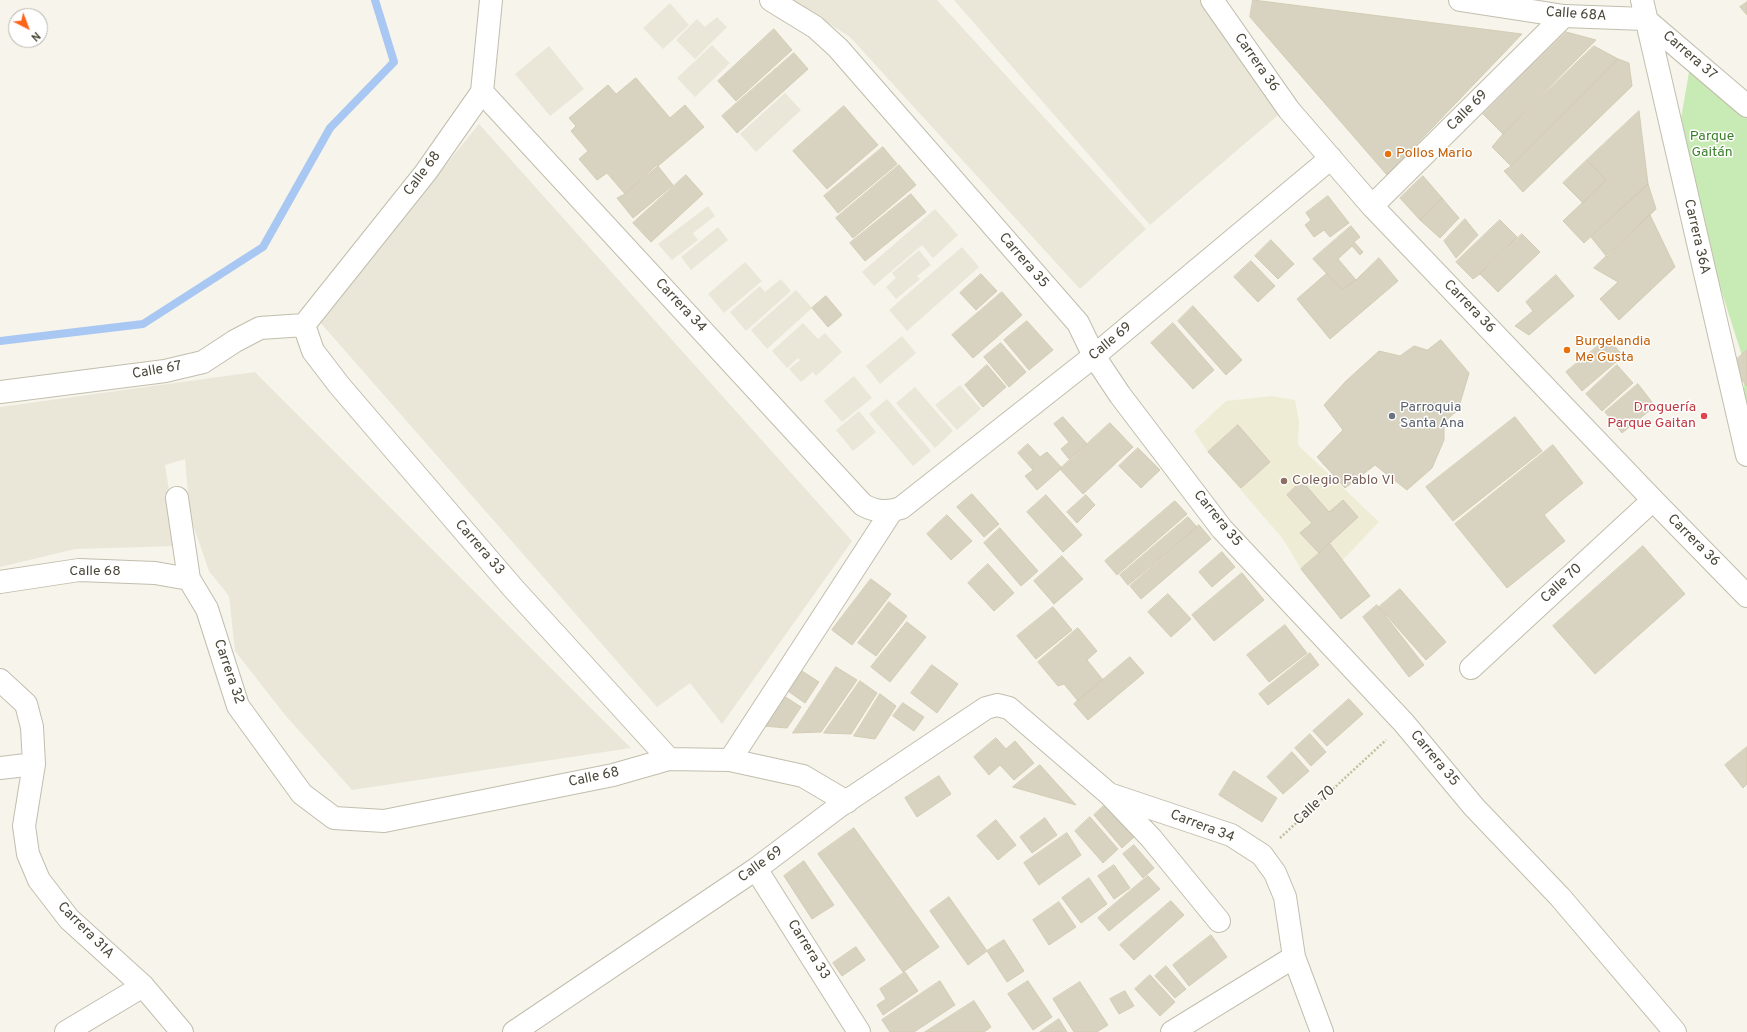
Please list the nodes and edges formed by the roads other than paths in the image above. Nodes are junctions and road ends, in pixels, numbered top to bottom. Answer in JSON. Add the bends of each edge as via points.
{"nodes":[{"id":1,"x":491,"y":0,"type":"edge"},
{"id":2,"x":771,"y":0,"type":"edge"},
{"id":3,"x":1212,"y":0,"type":"edge"},
{"id":4,"x":1460,"y":0,"type":"edge"},
{"id":5,"x":1643,"y":9,"type":"edge"},
{"id":6,"x":1564,"y":16,"type":"junction"},
{"id":7,"x":482,"y":92,"type":"junction"},
{"id":8,"x":1747,"y":106,"type":"edge"},
{"id":9,"x":1331,"y":158,"type":"junction"},
{"id":10,"x":1372,"y":206,"type":"junction"},
{"id":11,"x":304,"y":325,"type":"junction"},
{"id":12,"x":1094,"y":356,"type":"junction"},
{"id":13,"x":0,"y":392,"type":"edge"},
{"id":14,"x":1746,"y":446,"type":"edge"},
{"id":15,"x":177,"y":498,"type":"dead end"},
{"id":16,"x":1652,"y":500,"type":"junction"},
{"id":17,"x":887,"y":512,"type":"junction"},
{"id":18,"x":189,"y":580,"type":"junction"},
{"id":19,"x":0,"y":582,"type":"edge"},
{"id":20,"x":1747,"y":596,"type":"edge"},
{"id":21,"x":1471,"y":668,"type":"dead end"},
{"id":22,"x":0,"y":680,"type":"edge"},
{"id":23,"x":1009,"y":708,"type":"joint"},
{"id":24,"x":669,"y":759,"type":"junction"},
{"id":25,"x":730,"y":760,"type":"junction"},
{"id":26,"x":34,"y":764,"type":"junction"},
{"id":27,"x":0,"y":768,"type":"edge"},
{"id":28,"x":1109,"y":794,"type":"junction"},
{"id":29,"x":847,"y":802,"type":"junction"},
{"id":30,"x":334,"y":818,"type":"joint"},
{"id":31,"x":756,"y":869,"type":"junction"},
{"id":32,"x":1219,"y":921,"type":"dead end"},
{"id":33,"x":1294,"y":956,"type":"junction"},
{"id":34,"x":143,"y":986,"type":"junction"},
{"id":35,"x":66,"y":1032,"type":"edge"},
{"id":36,"x":182,"y":1032,"type":"edge"},
{"id":37,"x":514,"y":1032,"type":"edge"},
{"id":38,"x":859,"y":1032,"type":"edge"},
{"id":39,"x":1172,"y":1032,"type":"edge"},
{"id":40,"x":1322,"y":1032,"type":"edge"},
{"id":41,"x":1675,"y":1032,"type":"edge"}],
"edges":[{"from":1,"to":7,"type":"street","name":"Calle 68"},
{"from":2,"to":12,"type":"street","name":"Carrera 35","via":[[815,27],[838,48],[1078,323]]},
{"from":3,"to":9,"type":"street","name":"Carrera 36","via":[[1289,110]]},
{"from":4,"to":6,"type":"street","name":"Calle 68A"},
{"from":5,"to":6,"type":"street","name":"Calle 68A"},
{"from":5,"to":8,"type":"street","name":"Carrera 37"},
{"from":5,"to":14,"type":"street","name":"Carrera 36A"},
{"from":6,"to":10,"type":"street","name":"Calle 69"},
{"from":7,"to":11,"type":"street","name":"Calle 68","via":[[426,172]]},
{"from":7,"to":17,"type":"street","name":"Carrera 34","via":[[863,505]]},
{"from":9,"to":10,"type":"street","name":"Carrera 36"},
{"from":9,"to":12,"type":"street","name":"Calle 69"},
{"from":10,"to":16,"type":"street","name":"Carrera 36"},
{"from":11,"to":13,"type":"street","name":"Calle 67","via":[[260,328],[203,362],[165,371]]},
{"from":11,"to":24,"type":"street","name":"Carrera 33","via":[[313,351],[339,385],[513,588]]},
{"from":12,"to":17,"type":"street","name":"Calle 69","via":[[901,508]]},
{"from":12,"to":41,"type":"street","name":"Carrera 35","via":[[1120,395],[1222,528],[1404,724],[1474,807],[1560,897]]},
{"from":15,"to":18,"type":"street","name":"Carrera 32"},
{"from":16,"to":20,"type":"street","name":"Carrera 36"},
{"from":16,"to":21,"type":"street","name":"Calle 70"},
{"from":17,"to":25,"type":"street"},
{"from":18,"to":19,"type":"street","name":"Calle 68","via":[[155,574],[79,570]]},
{"from":18,"to":30,"type":"street","name":"Carrera 32","via":[[207,609],[238,706],[302,794]]},
{"from":22,"to":26,"type":"street","name":"Carrera 31A","via":[[26,704],[32,727]]},
{"from":23,"to":28,"type":"street","name":"Carrera 34"},
{"from":23,"to":29,"type":"street","name":"Calle 69","via":[[998,705],[986,708]]},
{"from":24,"to":25,"type":"street","name":"Calle 68"},
{"from":24,"to":30,"type":"street","name":"Calle 68","via":[[613,775],[384,821]]},
{"from":25,"to":29,"type":"street","name":"Calle 68","via":[[803,776]]},
{"from":26,"to":27,"type":"street"},
{"from":26,"to":34,"type":"street","name":"Carrera 31A","via":[[24,826],[28,854],[38,880],[69,919]]},
{"from":28,"to":32,"type":"street","via":[[1151,838]]},
{"from":28,"to":33,"type":"street","name":"Carrera 34","via":[[1231,836],[1262,855],[1275,873],[1285,897]]},
{"from":29,"to":31,"type":"street","name":"Calle 69"},
{"from":31,"to":37,"type":"street","name":"Calle 69"},
{"from":31,"to":38,"type":"street","name":"Carrera 33"},
{"from":33,"to":39,"type":"street"},
{"from":33,"to":40,"type":"street","name":"Carrera 34"},
{"from":34,"to":35,"type":"street"},
{"from":34,"to":36,"type":"street","name":"Carrera 31A"}]}
